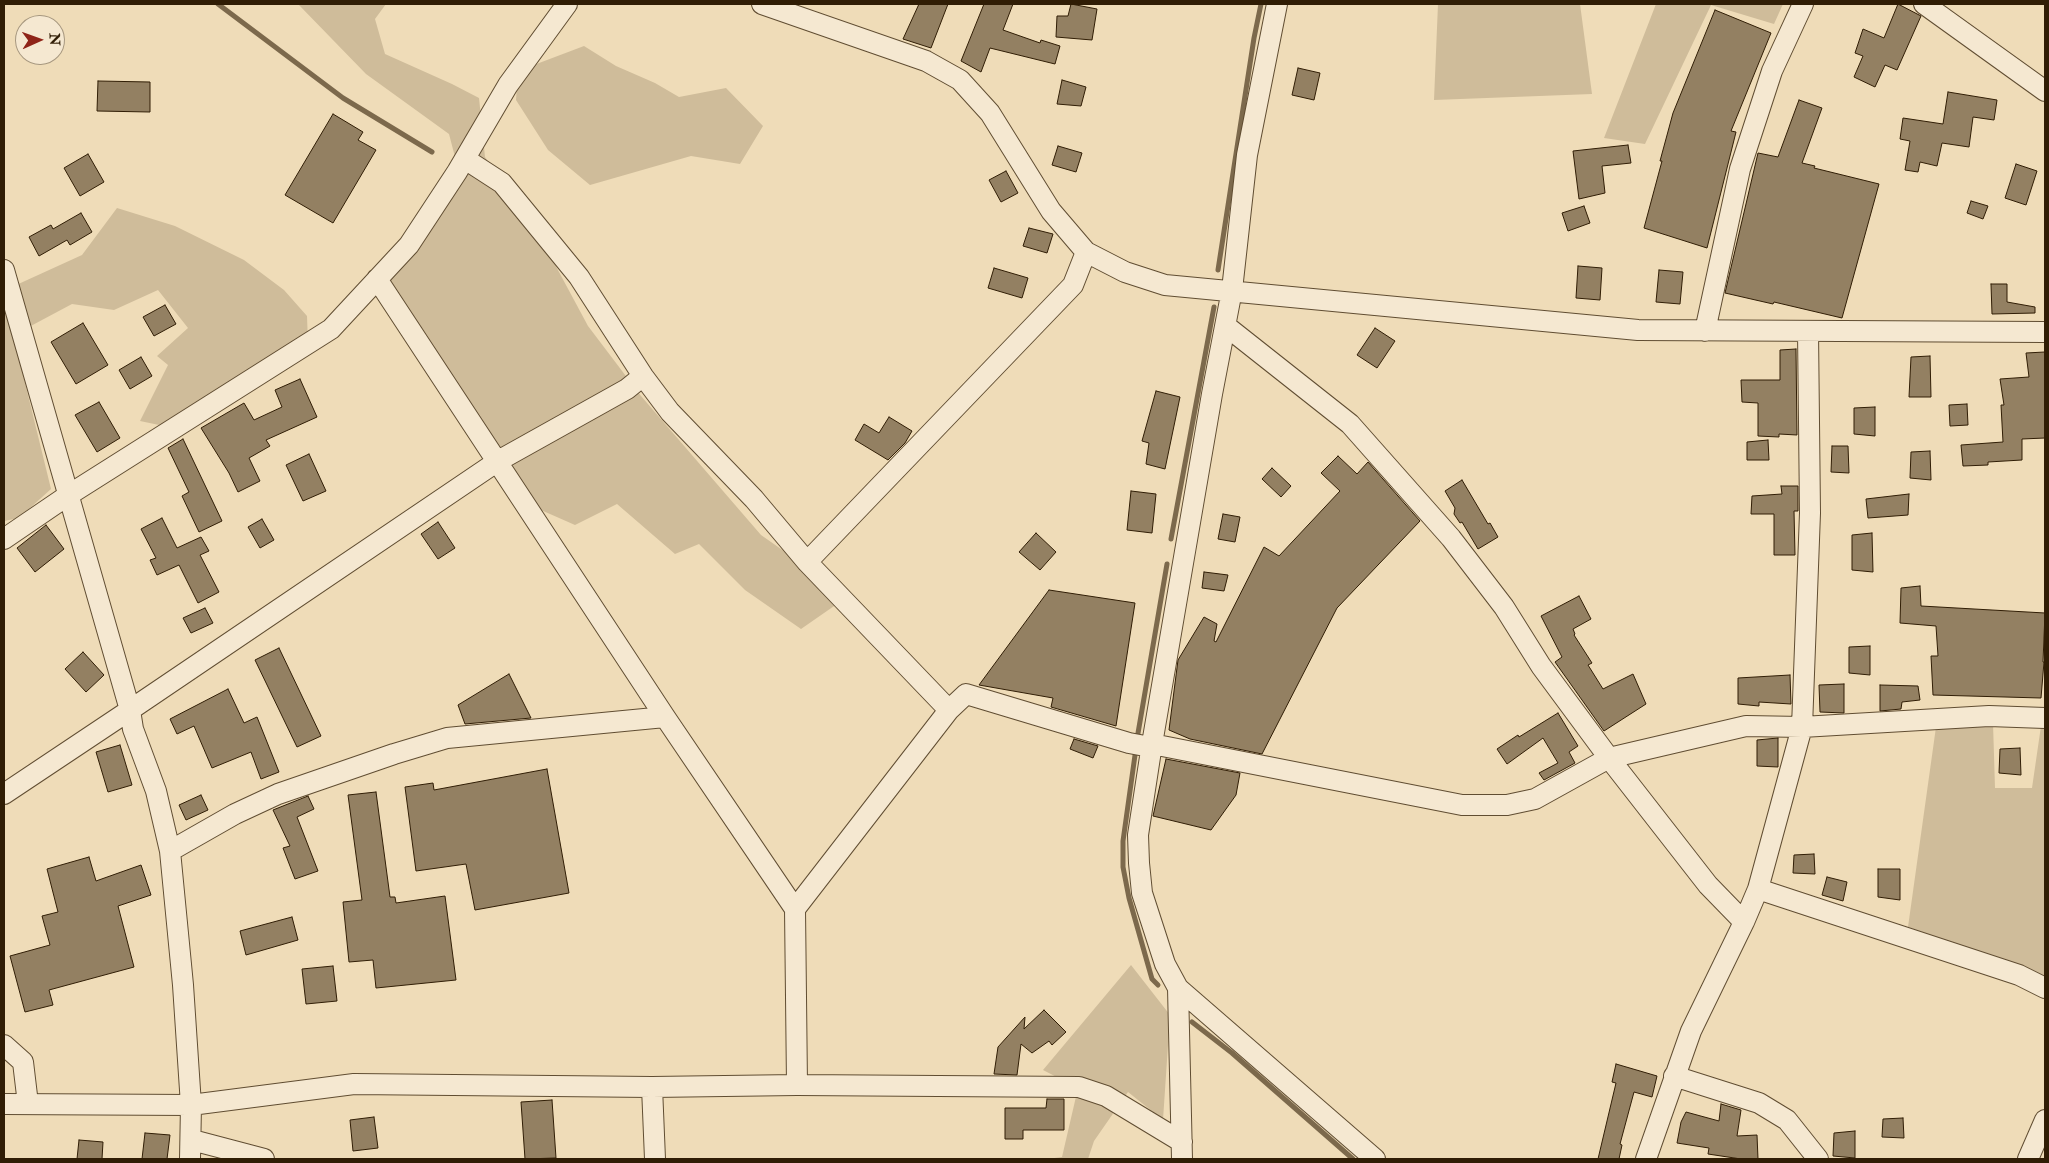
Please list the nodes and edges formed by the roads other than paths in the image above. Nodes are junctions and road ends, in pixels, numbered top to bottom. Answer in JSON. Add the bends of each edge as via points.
{"nodes":[{"id":1,"x":567,"y":4,"type":"edge"},
{"id":2,"x":762,"y":4,"type":"edge"},
{"id":3,"x":1277,"y":4,"type":"edge"},
{"id":4,"x":1804,"y":4,"type":"edge"},
{"id":5,"x":1924,"y":4,"type":"edge"},
{"id":6,"x":2045,"y":91,"type":"edge"},
{"id":7,"x":464,"y":158,"type":"junction"},
{"id":8,"x":1086,"y":252,"type":"junction"},
{"id":9,"x":4,"y":270,"type":"edge"},
{"id":10,"x":377,"y":280,"type":"junction"},
{"id":11,"x":1232,"y":290,"type":"junction"},
{"id":12,"x":11,"y":324,"type":"edge"},
{"id":13,"x":1226,"y":326,"type":"junction"},
{"id":14,"x":1705,"y":331,"type":"junction"},
{"id":15,"x":1808,"y":331,"type":"junction"},
{"id":16,"x":2045,"y":332,"type":"edge"},
{"id":17,"x":643,"y":376,"type":"junction"},
{"id":18,"x":498,"y":461,"type":"junction"},
{"id":19,"x":67,"y":496,"type":"junction"},
{"id":20,"x":4,"y":539,"type":"edge"},
{"id":21,"x":807,"y":562,"type":"junction"},
{"id":22,"x":130,"y":710,"type":"junction"},
{"id":23,"x":949,"y":710,"type":"junction"},
{"id":24,"x":665,"y":717,"type":"junction"},
{"id":25,"x":2045,"y":718,"type":"edge"},
{"id":26,"x":1802,"y":727,"type":"junction"},
{"id":27,"x":1142,"y":744,"type":"junction"},
{"id":28,"x":1609,"y":758,"type":"junction"},
{"id":29,"x":4,"y":794,"type":"edge"},
{"id":30,"x":170,"y":851,"type":"junction"},
{"id":31,"x":1758,"y":889,"type":"junction"},
{"id":32,"x":795,"y":909,"type":"junction"},
{"id":33,"x":1744,"y":922,"type":"junction"},
{"id":34,"x":1178,"y":988,"type":"junction"},
{"id":35,"x":2045,"y":988,"type":"edge"},
{"id":36,"x":4,"y":1045,"type":"edge"},
{"id":37,"x":1674,"y":1076,"type":"junction"},
{"id":38,"x":797,"y":1085,"type":"junction"},
{"id":39,"x":652,"y":1087,"type":"junction"},
{"id":40,"x":4,"y":1104,"type":"edge"},
{"id":41,"x":28,"y":1104,"type":"junction"},
{"id":42,"x":191,"y":1106,"type":"junction"},
{"id":43,"x":2045,"y":1120,"type":"edge"},
{"id":44,"x":191,"y":1150,"type":"edge"},
{"id":45,"x":1182,"y":1150,"type":"edge"},
{"id":46,"x":264,"y":1159,"type":"edge"},
{"id":47,"x":655,"y":1159,"type":"edge"},
{"id":48,"x":1375,"y":1159,"type":"edge"},
{"id":49,"x":1646,"y":1159,"type":"edge"},
{"id":50,"x":1818,"y":1159,"type":"edge"},
{"id":51,"x":2028,"y":1159,"type":"edge"}],
"edges":[{"from":1,"to":7,"type":"street","via":[[508,85]]},
{"from":2,"to":8,"type":"street","via":[[926,61],[960,80],[990,113],[1051,211]]},
{"from":3,"to":11,"type":"street","via":[[1247,155]]},
{"from":4,"to":14,"type":"street","via":[[1772,71],[1740,169]]},
{"from":5,"to":6,"type":"street"},
{"from":7,"to":10,"type":"street","via":[[409,245]]},
{"from":7,"to":17,"type":"street","via":[[508,190],[579,277]]},
{"from":8,"to":11,"type":"street","via":[[1125,272],[1164,285]]},
{"from":8,"to":21,"type":"street","via":[[1073,285]]},
{"from":9,"to":12,"type":"street"},
{"from":10,"to":18,"type":"street"},
{"from":10,"to":19,"type":"street","via":[[331,329]]},
{"from":11,"to":13,"type":"street"},
{"from":11,"to":14,"type":"street","via":[[1638,330]]},
{"from":12,"to":19,"type":"street"},
{"from":13,"to":27,"type":"street"},
{"from":13,"to":28,"type":"street","via":[[1350,424],[1451,538],[1504,607],[1541,666]]},
{"from":14,"to":15,"type":"street"},
{"from":15,"to":16,"type":"street"},
{"from":15,"to":26,"type":"street","via":[[1810,513]]},
{"from":17,"to":18,"type":"street","via":[[627,389]]},
{"from":17,"to":21,"type":"street","via":[[670,412],[754,499]]},
{"from":18,"to":22,"type":"street"},
{"from":18,"to":24,"type":"street"},
{"from":19,"to":20,"type":"street"},
{"from":19,"to":22,"type":"street"},
{"from":21,"to":23,"type":"street"},
{"from":22,"to":29,"type":"street"},
{"from":22,"to":30,"type":"street","via":[[133,729],[156,792]]},
{"from":23,"to":27,"type":"street","via":[[966,694]]},
{"from":23,"to":32,"type":"street"},
{"from":24,"to":30,"type":"street","via":[[448,738],[278,794],[234,814]]},
{"from":24,"to":32,"type":"street"},
{"from":25,"to":26,"type":"street","via":[[1990,716]]},
{"from":26,"to":28,"type":"street","via":[[1746,726]]},
{"from":26,"to":31,"type":"street"},
{"from":27,"to":28,"type":"street","via":[[1462,805],[1507,805],[1535,799]]},
{"from":27,"to":34,"type":"street","via":[[1138,835],[1142,893],[1165,964]]},
{"from":28,"to":33,"type":"street","via":[[1708,885]]},
{"from":30,"to":42,"type":"street"},
{"from":31,"to":33,"type":"street"},
{"from":31,"to":35,"type":"street","via":[[2019,975]]},
{"from":32,"to":38,"type":"street"},
{"from":33,"to":37,"type":"street","via":[[1691,1031]]},
{"from":34,"to":45,"type":"street"},
{"from":34,"to":48,"type":"street"},
{"from":36,"to":41,"type":"street","via":[[23,1062]]},
{"from":37,"to":49,"type":"street"},
{"from":37,"to":50,"type":"street","via":[[1759,1103],[1787,1120]]},
{"from":38,"to":39,"type":"street"},
{"from":38,"to":45,"type":"street","via":[[1078,1087],[1106,1096]]},
{"from":39,"to":42,"type":"street","via":[[354,1084]]},
{"from":39,"to":47,"type":"street"},
{"from":40,"to":41,"type":"street"},
{"from":41,"to":42,"type":"street"},
{"from":42,"to":44,"type":"street"},
{"from":43,"to":51,"type":"street"},
{"from":44,"to":46,"type":"street"}]}
